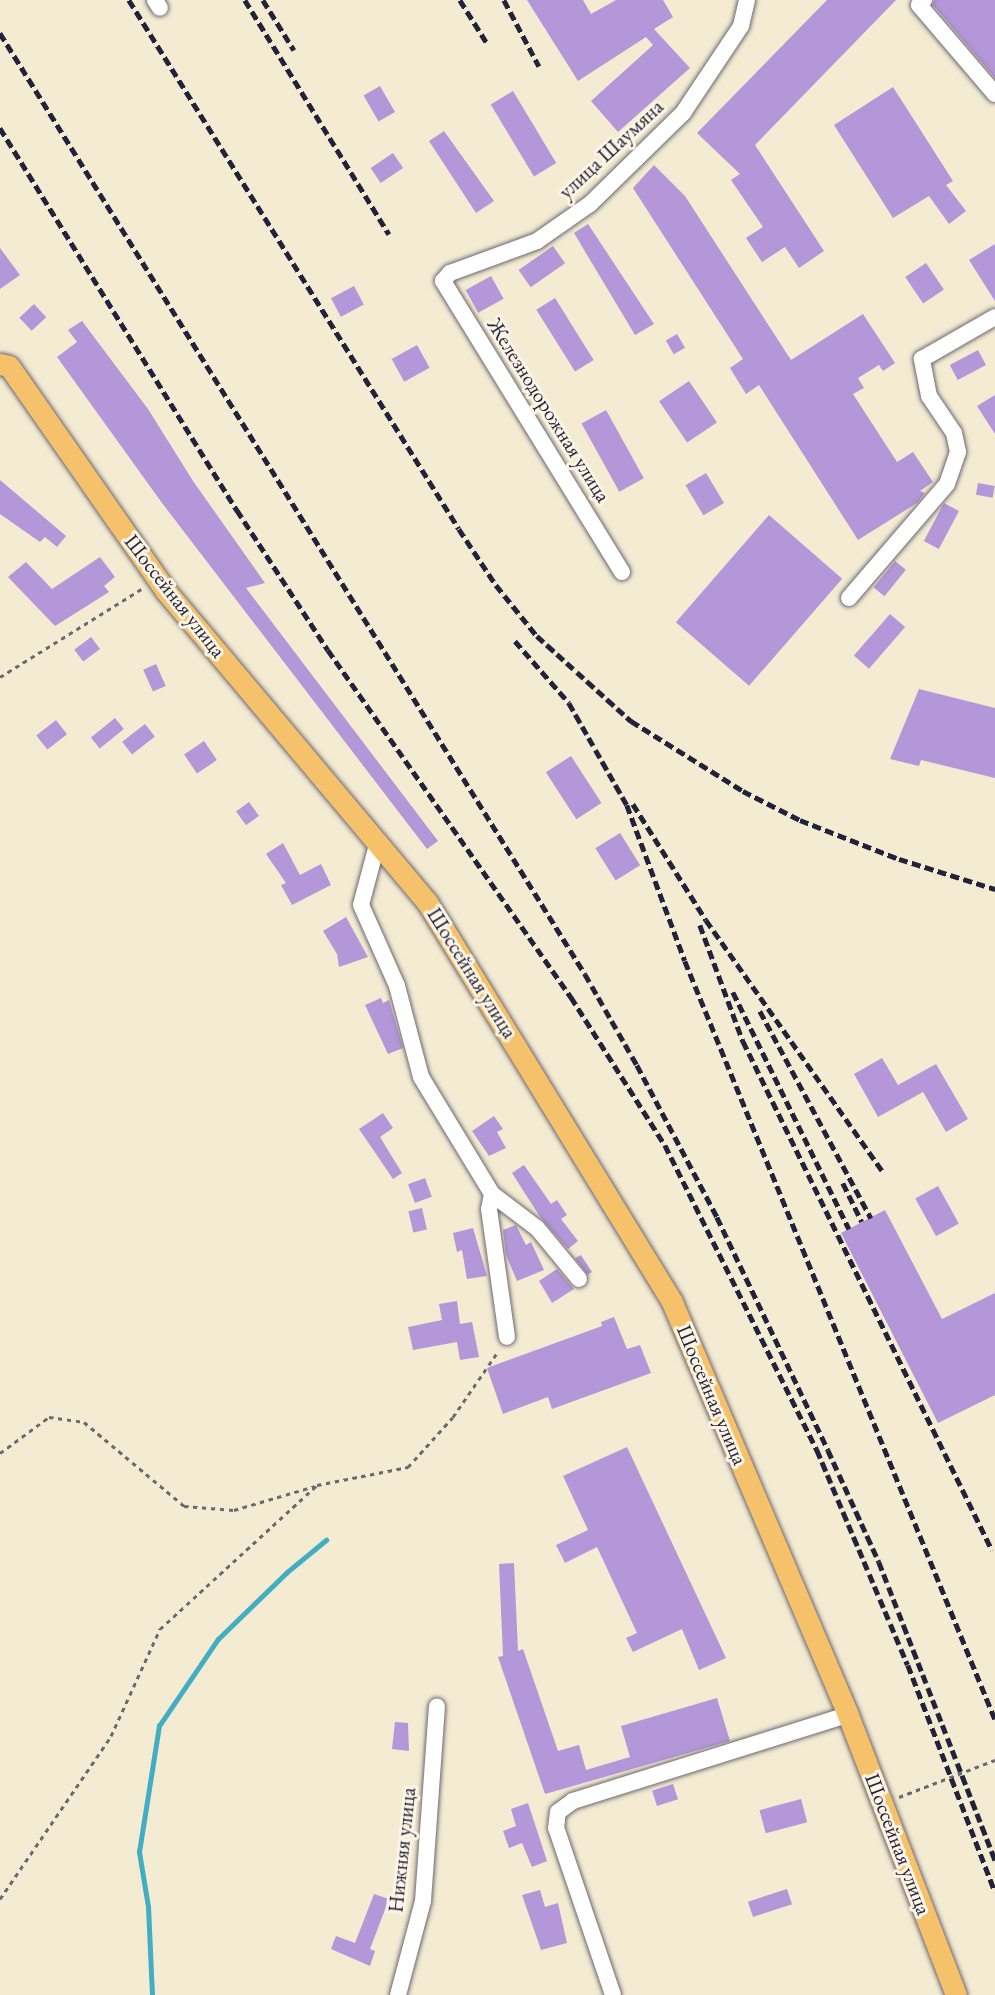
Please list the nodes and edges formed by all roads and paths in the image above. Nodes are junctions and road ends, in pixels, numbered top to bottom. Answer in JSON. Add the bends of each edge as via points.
{"nodes":[{"id":1,"x":747,"y":0,"type":"edge"},
{"id":2,"x":924,"y":0,"type":"edge"},
{"id":3,"x":995,"y":94,"type":"edge"},
{"id":4,"x":450,"y":273,"type":"joint"},
{"id":5,"x":995,"y":317,"type":"edge"},
{"id":6,"x":3,"y":361,"type":"edge"},
{"id":7,"x":622,"y":572,"type":"dead end"},
{"id":8,"x":158,"y":579,"type":"junction"},
{"id":9,"x":849,"y":598,"type":"dead end"},
{"id":10,"x":0,"y":678,"type":"edge"},
{"id":11,"x":378,"y":841,"type":"junction"},
{"id":12,"x":492,"y":1194,"type":"junction"},
{"id":13,"x":579,"y":1279,"type":"dead end"},
{"id":14,"x":507,"y":1337,"type":"joint"},
{"id":15,"x":0,"y":1453,"type":"edge"},
{"id":16,"x":317,"y":1485,"type":"junction"},
{"id":17,"x":437,"y":1707,"type":"dead end"},
{"id":18,"x":848,"y":1716,"type":"junction"},
{"id":19,"x":995,"y":1760,"type":"edge"},
{"id":20,"x":882,"y":1804,"type":"junction"},
{"id":21,"x":0,"y":1899,"type":"edge"},
{"id":22,"x":398,"y":1995,"type":"edge"},
{"id":23,"x":613,"y":1995,"type":"edge"},
{"id":24,"x":956,"y":1995,"type":"edge"}],
"edges":[{"from":1,"to":4,"type":"street","name":"улица Шаумяна","via":[[741,26],[683,113],[590,204],[537,241]]},
{"from":2,"to":3,"type":"street","via":[[919,5]]},
{"from":4,"to":7,"type":"street","name":"Железнодорожная улица","via":[[443,281]]},
{"from":5,"to":9,"type":"street","via":[[922,359],[929,396],[954,433],[958,452],[947,484]]},
{"from":6,"to":8,"type":"main road","name":"Шоссейная улица"},
{"from":8,"to":10,"type":"path"},
{"from":8,"to":11,"type":"main road","name":"Шоссейная улица"},
{"from":11,"to":12,"type":"street","via":[[362,905],[397,986],[421,1077]]},
{"from":11,"to":18,"type":"main road","name":"Шоссейная улица","via":[[427,902],[672,1302]]},
{"from":12,"to":13,"type":"street","via":[[537,1228]]},
{"from":12,"to":14,"type":"street","via":[[489,1209]]},
{"from":14,"to":16,"type":"path","via":[[453,1417],[408,1467]]},
{"from":15,"to":16,"type":"path","via":[[49,1417],[84,1422],[184,1506],[234,1510]]},
{"from":16,"to":21,"type":"path","via":[[160,1629],[111,1736]]},
{"from":17,"to":22,"type":"street","name":"Нижняя улица","via":[[423,1901]]},
{"from":18,"to":20,"type":"main road","name":"Шоссейная улица"},
{"from":18,"to":23,"type":"street","via":[[573,1801],[558,1812],[556,1828]]},
{"from":19,"to":20,"type":"path"},
{"from":20,"to":24,"type":"main road","name":"Шоссейная улица"}]}
